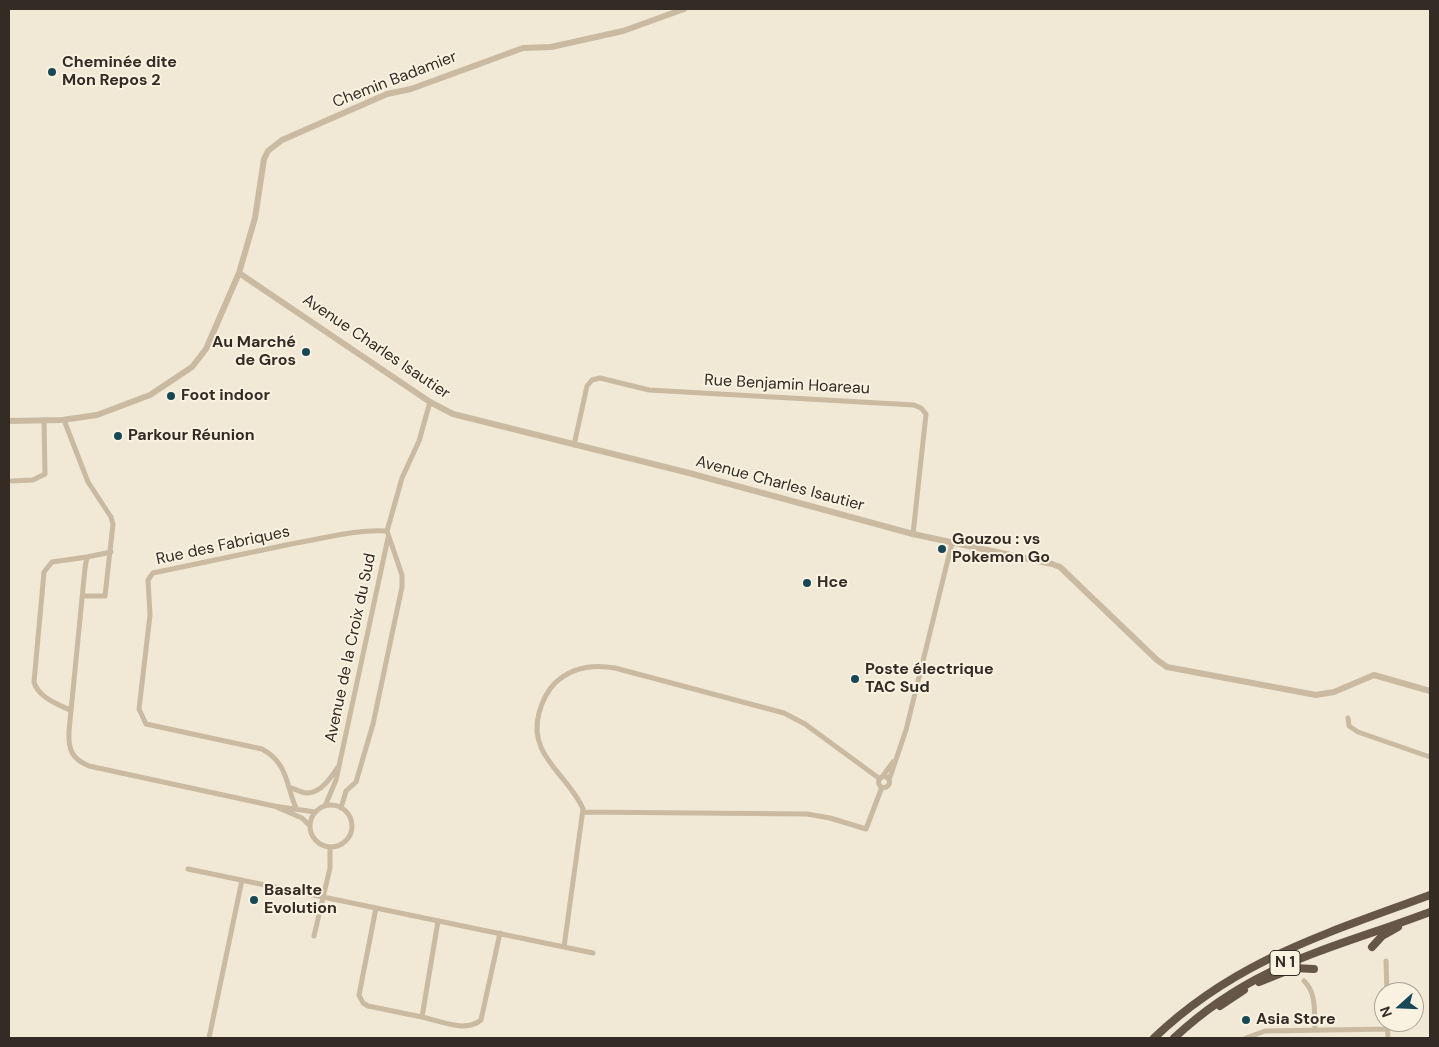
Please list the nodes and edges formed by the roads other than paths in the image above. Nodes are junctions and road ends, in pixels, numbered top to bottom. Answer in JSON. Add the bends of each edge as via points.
{"nodes":[{"id":1,"x":684,"y":9,"type":"edge"},
{"id":2,"x":239,"y":273,"type":"junction"},
{"id":3,"x":430,"y":402,"type":"junction"},
{"id":4,"x":44,"y":420,"type":"junction"},
{"id":5,"x":64,"y":420,"type":"junction"},
{"id":6,"x":9,"y":421,"type":"edge"},
{"id":7,"x":574,"y":445,"type":"junction"},
{"id":8,"x":12,"y":481,"type":"dead end"},
{"id":9,"x":387,"y":531,"type":"junction"},
{"id":10,"x":913,"y":534,"type":"junction"},
{"id":11,"x":388,"y":537,"type":"junction"},
{"id":12,"x":952,"y":543,"type":"junction"},
{"id":13,"x":111,"y":552,"type":"junction"},
{"id":14,"x":87,"y":557,"type":"junction"},
{"id":15,"x":83,"y":596,"type":"junction"},
{"id":16,"x":1430,"y":691,"type":"edge"},
{"id":17,"x":70,"y":710,"type":"junction"},
{"id":18,"x":1348,"y":718,"type":"dead end"},
{"id":19,"x":896,"y":757,"type":"junction"},
{"id":20,"x":1430,"y":757,"type":"edge"},
{"id":21,"x":339,"y":763,"type":"junction"},
{"id":22,"x":881,"y":778,"type":"junction"},
{"id":23,"x":889,"y":780,"type":"junction"},
{"id":24,"x":882,"y":787,"type":"junction"},
{"id":25,"x":292,"y":788,"type":"junction"},
{"id":26,"x":274,"y":806,"type":"junction"},
{"id":27,"x":325,"y":806,"type":"junction"},
{"id":28,"x":296,"y":808,"type":"junction"},
{"id":29,"x":342,"y":808,"type":"junction"},
{"id":30,"x":315,"y":812,"type":"junction"},
{"id":31,"x":583,"y":812,"type":"junction"},
{"id":32,"x":310,"y":826,"type":"junction"},
{"id":33,"x":330,"y":847,"type":"junction"},
{"id":34,"x":188,"y":869,"type":"dead end"},
{"id":35,"x":242,"y":880,"type":"junction"},
{"id":36,"x":1430,"y":895,"type":"edge"},
{"id":37,"x":325,"y":896,"type":"junction"},
{"id":38,"x":376,"y":908,"type":"junction"},
{"id":39,"x":1430,"y":912,"type":"edge"},
{"id":40,"x":1412,"y":919,"type":"junction"},
{"id":41,"x":438,"y":920,"type":"junction"},
{"id":42,"x":500,"y":933,"type":"junction"},
{"id":43,"x":314,"y":936,"type":"dead end"},
{"id":44,"x":1372,"y":946,"type":"dead end"},
{"id":45,"x":564,"y":947,"type":"junction"},
{"id":46,"x":593,"y":953,"type":"dead end"},
{"id":47,"x":1386,"y":961,"type":"dead end"},
{"id":48,"x":1314,"y":969,"type":"dead end"},
{"id":49,"x":1304,"y":981,"type":"dead end"},
{"id":50,"x":1387,"y":982,"type":"edge"},
{"id":51,"x":422,"y":1017,"type":"junction"},
{"id":52,"x":1374,"y":1029,"type":"edge"},
{"id":53,"x":1315,"y":1030,"type":"junction"},
{"id":54,"x":209,"y":1038,"type":"edge"},
{"id":55,"x":1154,"y":1038,"type":"edge"},
{"id":56,"x":1175,"y":1038,"type":"edge"},
{"id":57,"x":1246,"y":1038,"type":"edge"}],
"edges":[{"from":1,"to":2,"type":"street","name":"Chemin Badamier","via":[[622,30],[551,47],[523,48],[412,89],[387,94],[282,140],[268,151],[264,159],[255,218]]},
{"from":2,"to":3,"type":"street","name":"Avenue Charles Isautier"},
{"from":2,"to":5,"type":"street","name":"Chemin Badamier","via":[[206,349],[182,375],[123,407]]},
{"from":3,"to":7,"type":"street","name":"Avenue Charles Isautier","via":[[453,414]]},
{"from":3,"to":9,"type":"street","via":[[419,441],[402,478]]},
{"from":4,"to":5,"type":"street","name":"Chemin Badamier"},
{"from":4,"to":6,"type":"street","name":"Chemin Badamier"},
{"from":4,"to":8,"type":"street","via":[[45,474],[32,480]]},
{"from":5,"to":13,"type":"street","via":[[88,482],[114,524]]},
{"from":7,"to":10,"type":"street","name":"Avenue Charles Isautier"},
{"from":7,"to":10,"type":"street","name":"Rue Benjamin Hoareau","via":[[587,386],[600,378],[649,390],[914,405],[926,414]]},
{"from":9,"to":11,"type":"street","name":"Avenue de la Croix du Sud"},
{"from":9,"to":25,"type":"street","name":"Rue des Fabriques","via":[[345,534],[149,576],[150,615],[139,709],[141,718],[146,724],[262,749],[277,760]]},
{"from":10,"to":12,"type":"street","name":"Avenue Charles Isautier"},
{"from":11,"to":21,"type":"street","name":"Avenue de la Croix du Sud"},
{"from":11,"to":29,"type":"street","name":"Avenue de la Croix du Sud","via":[[402,575],[402,587],[373,724],[356,782],[346,792]]},
{"from":12,"to":16,"type":"street","name":"Avenue Charles Isautier","via":[[1060,567],[1168,667],[1316,695],[1334,692],[1374,675]]},
{"from":12,"to":19,"type":"street","via":[[909,718]]},
{"from":13,"to":14,"type":"street"},
{"from":13,"to":15,"type":"street","via":[[105,596]]},
{"from":14,"to":15,"type":"street"},
{"from":14,"to":17,"type":"street","via":[[52,562],[44,572],[34,682],[46,697]]},
{"from":15,"to":17,"type":"street"},
{"from":17,"to":26,"type":"street","via":[[69,740],[74,757],[81,762]]},
{"from":18,"to":20,"type":"street","via":[[1349,726],[1358,732]]},
{"from":19,"to":22,"type":"street"},
{"from":19,"to":23,"type":"street"},
{"from":21,"to":25,"type":"street","via":[[331,777],[314,792],[305,794]]},
{"from":21,"to":27,"type":"street","name":"Avenue de la Croix du Sud"},
{"from":22,"to":23,"type":"street"},
{"from":22,"to":24,"type":"street","via":[[879,783]]},
{"from":22,"to":31,"type":"street","via":[[805,724],[784,713],[615,668],[593,666],[572,672],[552,686],[537,718],[544,757],[581,803]]},
{"from":23,"to":24,"type":"street","via":[[888,786]]},
{"from":24,"to":31,"type":"street","via":[[866,829],[807,814]]},
{"from":25,"to":28,"type":"street","name":"Rue des Fabriques"},
{"from":26,"to":28,"type":"street"},
{"from":26,"to":32,"type":"street","via":[[302,818]]},
{"from":27,"to":29,"type":"street"},
{"from":27,"to":30,"type":"street"},
{"from":28,"to":30,"type":"street"},
{"from":29,"to":33,"type":"street","via":[[352,821],[351,833],[343,843]]},
{"from":30,"to":32,"type":"street"},
{"from":31,"to":45,"type":"street"},
{"from":32,"to":33,"type":"street","via":[[314,838]]},
{"from":33,"to":37,"type":"street"},
{"from":34,"to":35,"type":"street"},
{"from":35,"to":37,"type":"street"},
{"from":35,"to":54,"type":"street"},
{"from":36,"to":55,"type":"highway","number":"N 1","via":[[1268,958],[1203,997]]},
{"from":37,"to":38,"type":"street"},
{"from":37,"to":43,"type":"street","via":[[320,904]]},
{"from":38,"to":41,"type":"street"},
{"from":38,"to":51,"type":"street","via":[[359,995],[368,1006]]},
{"from":39,"to":40,"type":"highway","number":"N 1"},
{"from":40,"to":44,"type":"highway","via":[[1382,936]]},
{"from":40,"to":56,"type":"highway","number":"N 1","via":[[1300,957],[1260,976],[1206,1010]]},
{"from":41,"to":42,"type":"street"},
{"from":41,"to":51,"type":"street"},
{"from":42,"to":45,"type":"street"},
{"from":42,"to":51,"type":"street","via":[[481,1020],[474,1026],[466,1026]]},
{"from":45,"to":46,"type":"street"},
{"from":47,"to":50,"type":"street"},
{"from":48,"to":56,"type":"highway","via":[[1294,968],[1257,983]]},
{"from":49,"to":53,"type":"street","via":[[1313,995]]},
{"from":52,"to":53,"type":"street"},
{"from":53,"to":57,"type":"street","via":[[1265,1031]]}]}
